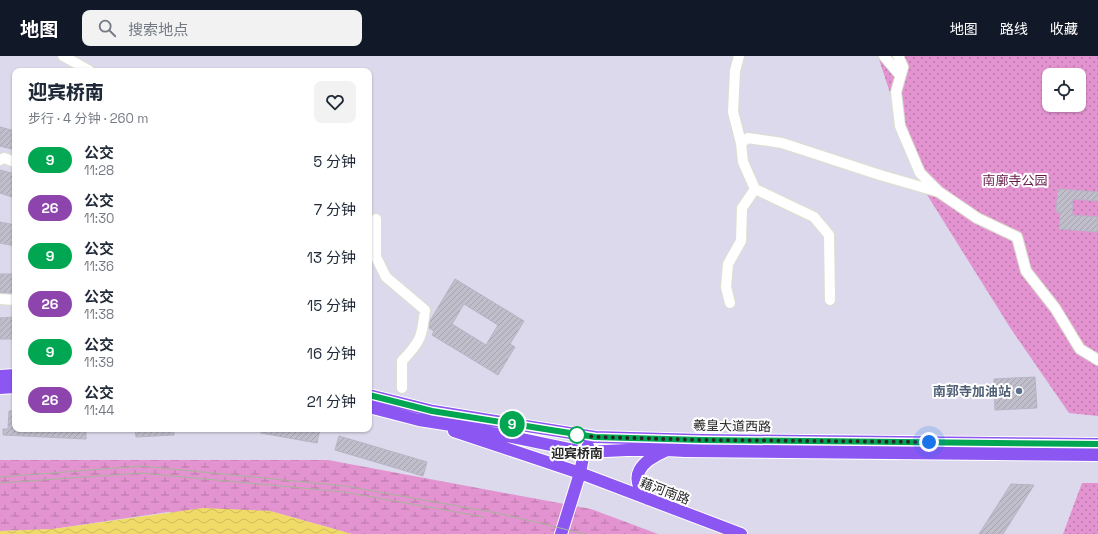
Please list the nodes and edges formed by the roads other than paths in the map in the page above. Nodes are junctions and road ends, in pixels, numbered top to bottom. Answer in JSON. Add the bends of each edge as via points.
{"nodes":[{"id":1,"x":63,"y":56,"type":"edge"},
{"id":2,"x":739,"y":56,"type":"edge"},
{"id":3,"x":884,"y":56,"type":"edge"},
{"id":4,"x":898,"y":56,"type":"edge"},
{"id":5,"x":85,"y":68,"type":"edge"},
{"id":6,"x":900,"y":75,"type":"junction"},
{"id":7,"x":741,"y":143,"type":"junction"},
{"id":8,"x":0,"y":160,"type":"edge"},
{"id":9,"x":12,"y":161,"type":"edge"},
{"id":10,"x":755,"y":189,"type":"junction"},
{"id":11,"x":939,"y":192,"type":"junction"},
{"id":12,"x":376,"y":219,"type":"dead end"},
{"id":13,"x":0,"y":299,"type":"edge"},
{"id":14,"x":12,"y":300,"type":"edge"},
{"id":15,"x":830,"y":300,"type":"dead end"},
{"id":16,"x":730,"y":303,"type":"dead end"},
{"id":17,"x":1098,"y":360,"type":"edge"},
{"id":18,"x":12,"y":375,"type":"edge"},
{"id":19,"x":0,"y":376,"type":"edge"},
{"id":20,"x":12,"y":387,"type":"edge"},
{"id":21,"x":0,"y":388,"type":"edge"},
{"id":22,"x":402,"y":388,"type":"dead end"},
{"id":23,"x":372,"y":396,"type":"edge"},
{"id":24,"x":372,"y":408,"type":"edge"},
{"id":25,"x":419,"y":420,"type":"junction"},
{"id":26,"x":595,"y":437,"type":"junction"},
{"id":27,"x":1098,"y":444,"type":"edge"},
{"id":28,"x":667,"y":450,"type":"junction"},
{"id":29,"x":584,"y":452,"type":"junction"},
{"id":30,"x":1098,"y":455,"type":"edge"},
{"id":31,"x":580,"y":473,"type":"junction"},
{"id":32,"x":648,"y":499,"type":"junction"},
{"id":33,"x":561,"y":534,"type":"edge"},
{"id":34,"x":741,"y":534,"type":"edge"}],
"edges":[{"from":1,"to":5,"type":"street"},
{"from":2,"to":7,"type":"street","via":[[735,71],[733,112]]},
{"from":3,"to":6,"type":"street"},
{"from":4,"to":6,"type":"street","via":[[903,67]]},
{"from":6,"to":11,"type":"street","via":[[896,92],[900,126],[920,173]]},
{"from":7,"to":10,"type":"street","via":[[743,162]]},
{"from":7,"to":11,"type":"street","via":[[748,138],[782,143]]},
{"from":8,"to":9,"type":"street","via":[[4,158]]},
{"from":10,"to":15,"type":"street","via":[[814,217],[829,235]]},
{"from":10,"to":16,"type":"street","via":[[742,208],[741,241],[728,264],[726,287]]},
{"from":11,"to":17,"type":"street","via":[[977,218],[1017,237],[1026,271],[1055,308],[1080,349]]},
{"from":12,"to":22,"type":"street","via":[[376,257],[386,277],[425,310],[422,332],[416,346],[402,361]]},
{"from":13,"to":14,"type":"street"},
{"from":18,"to":19,"type":"main road"},
{"from":20,"to":21,"type":"main road"},
{"from":23,"to":26,"type":"main road","name":"羲皇大道西路","via":[[432,411]]},
{"from":24,"to":25,"type":"main road","name":"羲皇大道西路"},
{"from":25,"to":29,"type":"main road","name":"羲皇大道西路"},
{"from":25,"to":31,"type":"main road","name":"藉河南路"},
{"from":26,"to":27,"type":"main road","name":"羲皇大道西路"},
{"from":26,"to":29,"type":"main road"},
{"from":28,"to":29,"type":"main road","name":"羲皇大道西路"},
{"from":28,"to":30,"type":"main road","name":"羲皇大道西路"},
{"from":28,"to":32,"type":"main road","via":[[644,462],[640,469],[639,486]]},
{"from":29,"to":31,"type":"main road"},
{"from":31,"to":32,"type":"main road","name":"藉河南路"},
{"from":31,"to":33,"type":"main road"},
{"from":32,"to":34,"type":"main road","name":"藉河南路"}]}
